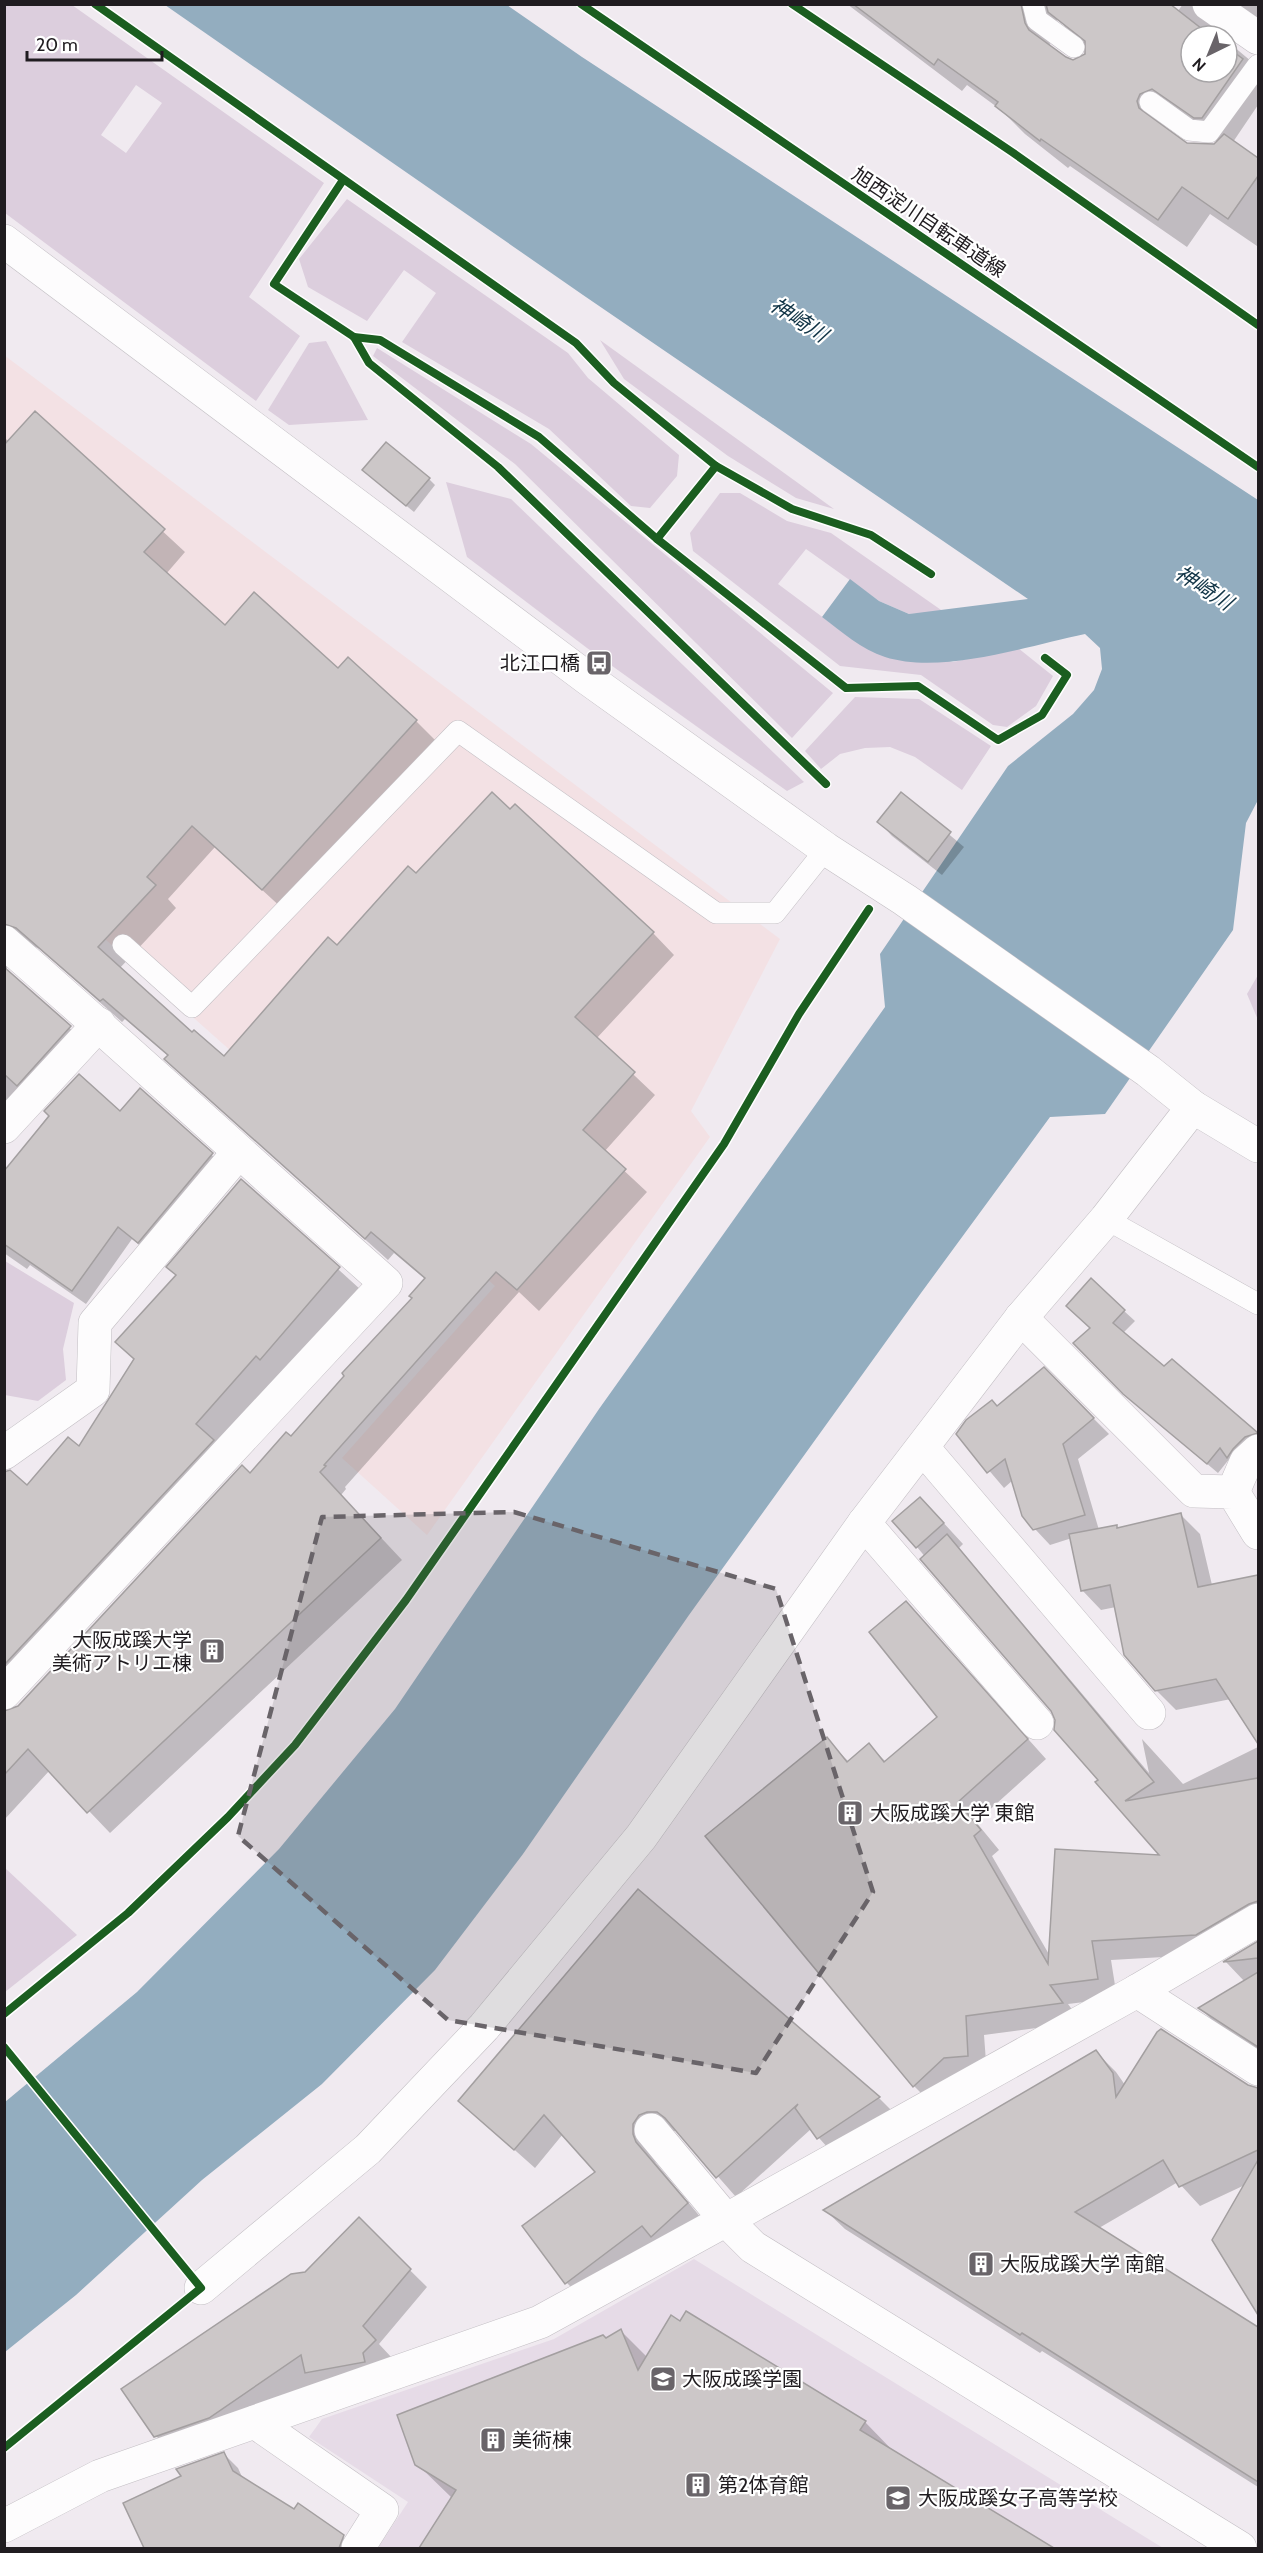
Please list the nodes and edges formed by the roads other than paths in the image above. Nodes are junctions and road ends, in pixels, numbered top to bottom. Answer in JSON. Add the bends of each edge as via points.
{"nodes":[{"id":1,"x":1033,"y":4,"type":"edge"},
{"id":2,"x":1209,"y":4,"type":"edge"},
{"id":3,"x":1258,"y":39,"type":"edge"},
{"id":4,"x":1074,"y":47,"type":"dead end"},
{"id":5,"x":1258,"y":65,"type":"edge"},
{"id":6,"x":1150,"y":102,"type":"dead end"},
{"id":7,"x":4,"y":242,"type":"edge"},
{"id":8,"x":826,"y":849,"type":"junction"},
{"id":9,"x":4,"y":942,"type":"edge"},
{"id":10,"x":123,"y":945,"type":"dead end"},
{"id":11,"x":99,"y":1024,"type":"junction"},
{"id":12,"x":1193,"y":1107,"type":"junction"},
{"id":13,"x":4,"y":1127,"type":"edge"},
{"id":14,"x":1258,"y":1146,"type":"edge"},
{"id":15,"x":238,"y":1153,"type":"junction"},
{"id":16,"x":1106,"y":1219,"type":"junction"},
{"id":17,"x":1258,"y":1304,"type":"edge"},
{"id":18,"x":1021,"y":1318,"type":"junction"},
{"id":19,"x":6,"y":1447,"type":"edge"},
{"id":20,"x":923,"y":1448,"type":"junction"},
{"id":21,"x":1258,"y":1451,"type":"edge"},
{"id":22,"x":1233,"y":1492,"type":"junction"},
{"id":23,"x":864,"y":1523,"type":"junction"},
{"id":24,"x":1258,"y":1533,"type":"edge"},
{"id":25,"x":4,"y":1693,"type":"edge"},
{"id":26,"x":1149,"y":1713,"type":"dead end"},
{"id":27,"x":1037,"y":1723,"type":"dead end"},
{"id":28,"x":1258,"y":1920,"type":"edge"},
{"id":29,"x":1137,"y":1991,"type":"junction"},
{"id":30,"x":1258,"y":2069,"type":"edge"},
{"id":31,"x":651,"y":2130,"type":"dead end"},
{"id":32,"x":726,"y":2220,"type":"junction"},
{"id":33,"x":201,"y":2288,"type":"dead end"},
{"id":34,"x":255,"y":2422,"type":"junction"},
{"id":35,"x":4,"y":2526,"type":"edge"},
{"id":36,"x":358,"y":2548,"type":"edge"},
{"id":37,"x":1240,"y":2548,"type":"edge"}],
"edges":[{"from":1,"to":4,"type":"lane","via":[[1037,20]]},
{"from":2,"to":3,"type":"street"},
{"from":5,"to":6,"type":"lane","via":[[1209,132],[1189,130]]},
{"from":7,"to":8,"type":"street","via":[[587,678]]},
{"from":8,"to":10,"type":"lane","via":[[775,913],[716,912],[458,731],[192,1007]]},
{"from":8,"to":12,"type":"street","via":[[905,900]]},
{"from":9,"to":11,"type":"street"},
{"from":11,"to":13,"type":"street"},
{"from":11,"to":15,"type":"street"},
{"from":12,"to":14,"type":"street"},
{"from":12,"to":16,"type":"street"},
{"from":15,"to":19,"type":"street","via":[[95,1323],[93,1390]]},
{"from":15,"to":25,"type":"street","via":[[386,1283]]},
{"from":16,"to":17,"type":"lane"},
{"from":16,"to":18,"type":"street"},
{"from":18,"to":20,"type":"street"},
{"from":18,"to":22,"type":"street","via":[[1194,1491]]},
{"from":20,"to":23,"type":"street"},
{"from":20,"to":26,"type":"street"},
{"from":21,"to":22,"type":"street","via":[[1246,1462]]},
{"from":22,"to":24,"type":"street"},
{"from":23,"to":27,"type":"street"},
{"from":23,"to":33,"type":"street","via":[[641,1837],[484,2027],[368,2149]]},
{"from":28,"to":29,"type":"street"},
{"from":29,"to":30,"type":"street"},
{"from":29,"to":32,"type":"street"},
{"from":31,"to":32,"type":"street"},
{"from":32,"to":34,"type":"street","via":[[540,2322]]},
{"from":32,"to":37,"type":"street","via":[[753,2247]]},
{"from":34,"to":35,"type":"street","via":[[100,2476]]},
{"from":34,"to":36,"type":"street","via":[[382,2510]]}]}
